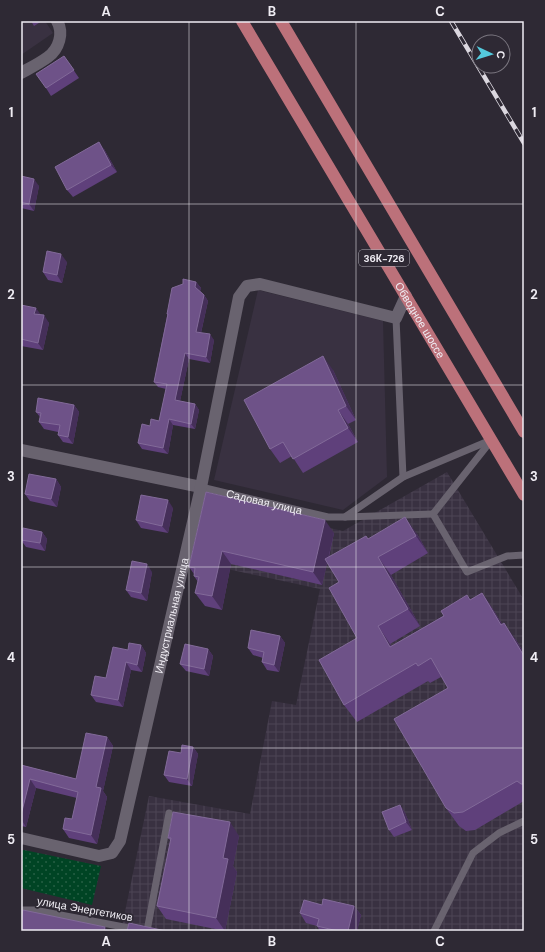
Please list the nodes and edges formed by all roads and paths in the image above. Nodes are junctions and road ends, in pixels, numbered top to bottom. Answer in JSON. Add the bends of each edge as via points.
{"nodes":[{"id":1,"x":57,"y":21,"type":"edge"},
{"id":2,"x":242,"y":21,"type":"edge"},
{"id":3,"x":281,"y":21,"type":"edge"},
{"id":4,"x":21,"y":73,"type":"edge"},
{"id":5,"x":406,"y":296,"type":"junction"},
{"id":6,"x":396,"y":318,"type":"junction"},
{"id":7,"x":524,"y":432,"type":"edge"},
{"id":8,"x":491,"y":440,"type":"junction"},
{"id":9,"x":21,"y":450,"type":"edge"},
{"id":10,"x":403,"y":477,"type":"junction"},
{"id":11,"x":201,"y":487,"type":"junction"},
{"id":12,"x":524,"y":495,"type":"edge"},
{"id":13,"x":433,"y":514,"type":"junction"},
{"id":14,"x":345,"y":517,"type":"junction"},
{"id":15,"x":524,"y":555,"type":"edge"},
{"id":16,"x":169,"y":814,"type":"dead end"},
{"id":17,"x":524,"y":821,"type":"edge"},
{"id":18,"x":21,"y":838,"type":"edge"},
{"id":19,"x":21,"y":910,"type":"edge"},
{"id":20,"x":146,"y":931,"type":"edge"},
{"id":21,"x":434,"y":931,"type":"edge"}],
"edges":[{"from":1,"to":4,"type":"street","via":[[61,36],[56,48],[48,57]]},
{"from":2,"to":5,"type":"main road","name":"Обводное шоссе","number":"36К-726"},
{"from":3,"to":7,"type":"main road","number":"36К-726"},
{"from":5,"to":6,"type":"street"},
{"from":5,"to":8,"type":"main road","name":"Обводное шоссе","number":"36К-726"},
{"from":6,"to":10,"type":"lane"},
{"from":6,"to":11,"type":"street","name":"Индустриальная улица","via":[[260,284],[247,286],[239,298]]},
{"from":8,"to":10,"type":"lane"},
{"from":8,"to":12,"type":"main road","name":"Обводное шоссе","number":"36К-726"},
{"from":8,"to":13,"type":"lane"},
{"from":9,"to":11,"type":"street","name":"Садовая улица"},
{"from":10,"to":14,"type":"lane"},
{"from":11,"to":14,"type":"lane","name":"Садовая улица","via":[[328,517]]},
{"from":11,"to":18,"type":"street","name":"Индустриальная улица","via":[[120,841],[112,853],[99,856]]},
{"from":13,"to":14,"type":"lane","name":"Садовая улица"},
{"from":13,"to":15,"type":"lane","via":[[467,572],[507,556]]},
{"from":16,"to":20,"type":"lane"},
{"from":17,"to":21,"type":"lane","via":[[499,833],[473,853]]},
{"from":19,"to":20,"type":"lane","name":"улица Энергетиков","via":[[34,910]]}]}
